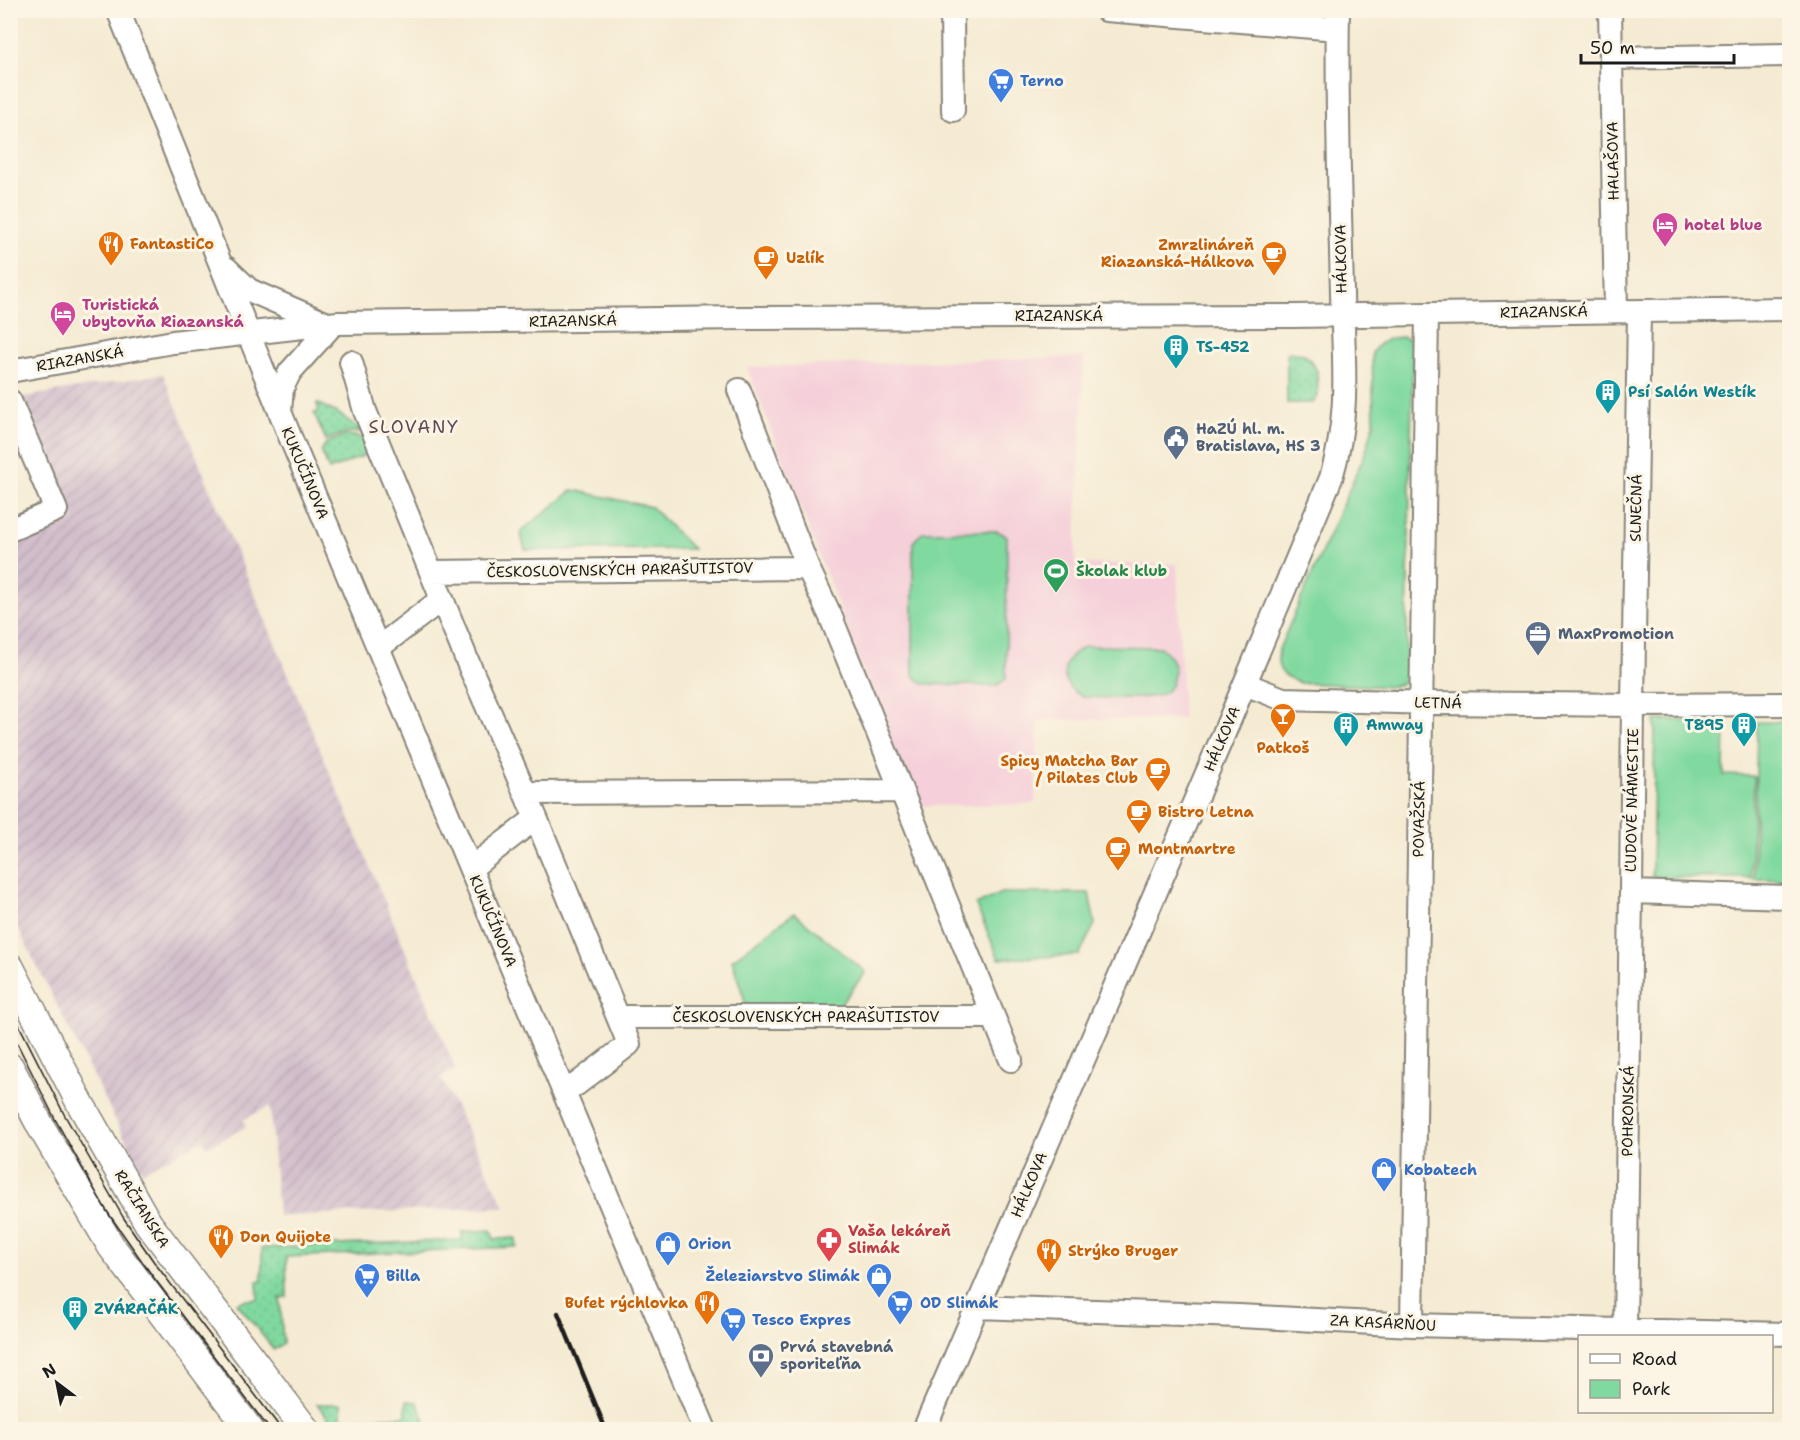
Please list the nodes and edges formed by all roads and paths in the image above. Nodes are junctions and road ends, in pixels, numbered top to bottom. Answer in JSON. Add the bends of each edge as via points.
{"nodes":[{"id":1,"x":118,"y":10,"type":"edge"},
{"id":2,"x":952,"y":10,"type":"edge"},
{"id":3,"x":1106,"y":10,"type":"edge"},
{"id":4,"x":1610,"y":10,"type":"edge"},
{"id":5,"x":1337,"y":20,"type":"edge"},
{"id":6,"x":1790,"y":55,"type":"edge"},
{"id":7,"x":1611,"y":58,"type":"junction"},
{"id":8,"x":953,"y":110,"type":"dead end"},
{"id":9,"x":217,"y":258,"type":"junction"},
{"id":10,"x":1790,"y":309,"type":"edge"},
{"id":11,"x":1616,"y":311,"type":"junction"},
{"id":12,"x":1639,"y":311,"type":"junction"},
{"id":13,"x":1342,"y":314,"type":"junction"},
{"id":14,"x":1427,"y":314,"type":"junction"},
{"id":15,"x":330,"y":324,"type":"junction"},
{"id":16,"x":249,"y":333,"type":"junction"},
{"id":17,"x":351,"y":362,"type":"dead end"},
{"id":18,"x":10,"y":371,"type":"edge"},
{"id":19,"x":740,"y":390,"type":"dead end"},
{"id":20,"x":10,"y":401,"type":"edge"},
{"id":21,"x":280,"y":412,"type":"junction"},
{"id":22,"x":10,"y":530,"type":"edge"},
{"id":23,"x":808,"y":568,"type":"junction"},
{"id":24,"x":431,"y":572,"type":"junction"},
{"id":25,"x":442,"y":599,"type":"junction"},
{"id":26,"x":378,"y":648,"type":"junction"},
{"id":27,"x":1245,"y":684,"type":"junction"},
{"id":28,"x":1421,"y":703,"type":"junction"},
{"id":29,"x":1790,"y":704,"type":"edge"},
{"id":30,"x":1633,"y":705,"type":"junction"},
{"id":31,"x":901,"y":790,"type":"junction"},
{"id":32,"x":531,"y":804,"type":"junction"},
{"id":33,"x":471,"y":868,"type":"junction"},
{"id":34,"x":1630,"y":892,"type":"junction"},
{"id":35,"x":1790,"y":897,"type":"edge"},
{"id":36,"x":10,"y":967,"type":"edge"},
{"id":37,"x":619,"y":1019,"type":"junction"},
{"id":38,"x":995,"y":1021,"type":"junction"},
{"id":39,"x":1011,"y":1060,"type":"dead end"},
{"id":40,"x":10,"y":1067,"type":"edge"},
{"id":41,"x":564,"y":1091,"type":"junction"},
{"id":42,"x":977,"y":1307,"type":"junction"},
{"id":43,"x":1412,"y":1325,"type":"junction"},
{"id":44,"x":1625,"y":1331,"type":"junction"},
{"id":45,"x":1790,"y":1334,"type":"edge"},
{"id":46,"x":250,"y":1430,"type":"edge"},
{"id":47,"x":306,"y":1430,"type":"edge"},
{"id":48,"x":705,"y":1430,"type":"edge"},
{"id":49,"x":924,"y":1430,"type":"edge"}],
"edges":[{"from":1,"to":9,"type":"street","name":"KUKUČÍNOVA"},
{"from":2,"to":8,"type":"street"},
{"from":3,"to":5,"type":"street"},
{"from":4,"to":7,"type":"street","name":"HALAŠOVA"},
{"from":5,"to":13,"type":"street","name":"HÁLKOVA"},
{"from":6,"to":7,"type":"street"},
{"from":7,"to":11,"type":"street","name":"HALAŠOVA"},
{"from":9,"to":15,"type":"street","name":"RIAZANSKÁ","via":[[249,290]]},
{"from":9,"to":16,"type":"street","name":"KUKUČÍNOVA"},
{"from":10,"to":12,"type":"street","name":"RIAZANSKÁ"},
{"from":11,"to":12,"type":"street","name":"RIAZANSKÁ"},
{"from":11,"to":14,"type":"street","name":"RIAZANSKÁ"},
{"from":12,"to":30,"type":"street","name":"SLNEČNÁ"},
{"from":13,"to":14,"type":"street","name":"RIAZANSKÁ"},
{"from":13,"to":15,"type":"street","name":"RIAZANSKÁ"},
{"from":13,"to":27,"type":"street","name":"HÁLKOVA","via":[[1346,384],[1336,462]]},
{"from":14,"to":28,"type":"street","name":"POVAŽSKÁ"},
{"from":15,"to":16,"type":"street","name":"RIAZANSKÁ"},
{"from":15,"to":21,"type":"street","name":"KUKUČÍNOVA","via":[[288,376]]},
{"from":16,"to":18,"type":"street","name":"RIAZANSKÁ","via":[[173,342]]},
{"from":16,"to":21,"type":"street","name":"KUKUČÍNOVA"},
{"from":17,"to":24,"type":"street","via":[[365,411]]},
{"from":19,"to":23,"type":"street"},
{"from":20,"to":22,"type":"street","via":[[56,510]]},
{"from":21,"to":26,"type":"street","name":"KUKUČÍNOVA"},
{"from":23,"to":24,"type":"street","name":"ČESKOSLOVENSKÝCH PARAŠUTISTOV"},
{"from":23,"to":31,"type":"street"},
{"from":24,"to":25,"type":"street"},
{"from":25,"to":26,"type":"street"},
{"from":25,"to":32,"type":"street"},
{"from":26,"to":33,"type":"street","name":"KUKUČÍNOVA"},
{"from":27,"to":28,"type":"street","name":"LETNÁ","via":[[1283,699]]},
{"from":27,"to":42,"type":"street","name":"HÁLKOVA"},
{"from":28,"to":30,"type":"street","name":"LETNÁ"},
{"from":28,"to":43,"type":"street","name":"POVAŽSKÁ"},
{"from":29,"to":30,"type":"street"},
{"from":30,"to":34,"type":"street","name":"ĽUDOVÉ NÁMESTIE"},
{"from":31,"to":32,"type":"street"},
{"from":31,"to":38,"type":"street"},
{"from":32,"to":33,"type":"street"},
{"from":32,"to":37,"type":"street"},
{"from":33,"to":41,"type":"street","name":"KUKUČÍNOVA"},
{"from":34,"to":35,"type":"street","name":"ĽUDOVÉ NÁMESTIE"},
{"from":34,"to":44,"type":"street","name":"POHRONSKÁ"},
{"from":36,"to":47,"type":"main road","name":"RAČIANSKA","via":[[148,1223]]},
{"from":37,"to":38,"type":"street","name":"ČESKOSLOVENSKÝCH PARAŠUTISTOV"},
{"from":37,"to":41,"type":"street","via":[[628,1044]]},
{"from":38,"to":39,"type":"street"},
{"from":40,"to":46,"type":"main road","via":[[40,1127],[111,1246]]},
{"from":41,"to":48,"type":"street","name":"KUKUČÍNOVA"},
{"from":42,"to":43,"type":"street","name":"ZA KASÁRŇOU"},
{"from":42,"to":49,"type":"street","name":"HÁLKOVA"},
{"from":43,"to":44,"type":"street","name":"ZA KASÁRŇOU"},
{"from":44,"to":45,"type":"street","name":"ZA KASÁRŇOU"}]}
